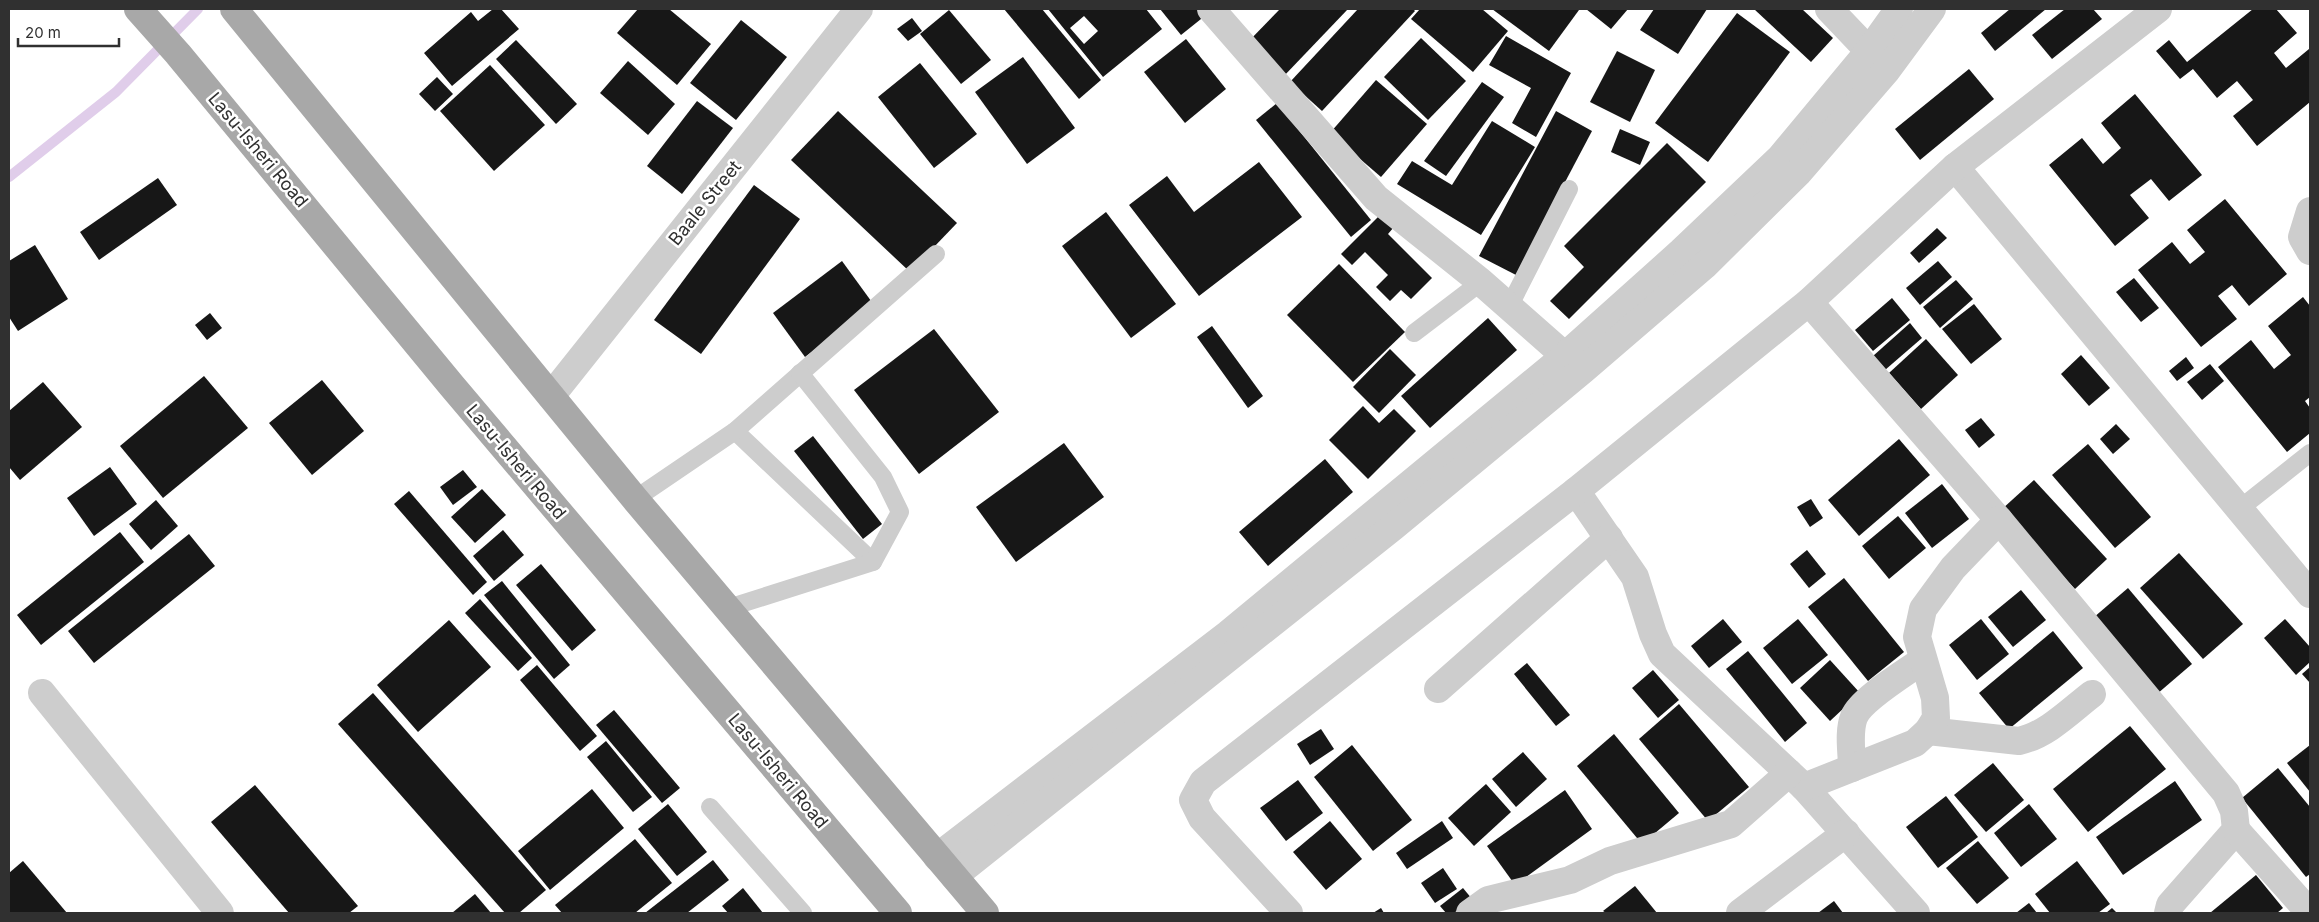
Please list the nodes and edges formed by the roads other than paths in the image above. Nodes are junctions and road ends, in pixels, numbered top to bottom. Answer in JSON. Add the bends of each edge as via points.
{"nodes":[{"id":1,"x":234,"y":9,"type":"edge"},
{"id":2,"x":859,"y":9,"type":"edge"},
{"id":3,"x":1210,"y":9,"type":"edge"},
{"id":4,"x":1829,"y":9,"type":"edge"},
{"id":5,"x":1899,"y":9,"type":"edge"},
{"id":6,"x":1932,"y":9,"type":"edge"},
{"id":7,"x":2158,"y":9,"type":"edge"},
{"id":8,"x":140,"y":12,"type":"edge"},
{"id":9,"x":1869,"y":51,"type":"junction"},
{"id":10,"x":1955,"y":167,"type":"junction"},
{"id":11,"x":1569,"y":188,"type":"dead end"},
{"id":12,"x":2310,"y":211,"type":"edge"},
{"id":13,"x":2310,"y":251,"type":"edge"},
{"id":14,"x":936,"y":254,"type":"dead end"},
{"id":15,"x":1481,"y":282,"type":"junction"},
{"id":16,"x":1808,"y":302,"type":"junction"},
{"id":17,"x":1509,"y":307,"type":"junction"},
{"id":18,"x":1414,"y":333,"type":"dead end"},
{"id":19,"x":1564,"y":356,"type":"junction"},
{"id":20,"x":800,"y":373,"type":"junction"},
{"id":21,"x":551,"y":396,"type":"junction"},
{"id":22,"x":735,"y":431,"type":"junction"},
{"id":23,"x":2310,"y":452,"type":"edge"},
{"id":24,"x":1576,"y":491,"type":"junction"},
{"id":25,"x":636,"y":500,"type":"junction"},
{"id":26,"x":2238,"y":510,"type":"junction"},
{"id":27,"x":1999,"y":520,"type":"junction"},
{"id":28,"x":1609,"y":538,"type":"junction"},
{"id":29,"x":873,"y":562,"type":"junction"},
{"id":30,"x":2310,"y":594,"type":"edge"},
{"id":31,"x":728,"y":608,"type":"junction"},
{"id":32,"x":1924,"y":660,"type":"junction"},
{"id":33,"x":1438,"y":689,"type":"dead end"},
{"id":34,"x":42,"y":694,"type":"dead end"},
{"id":35,"x":2092,"y":694,"type":"dead end"},
{"id":36,"x":1928,"y":731,"type":"junction"},
{"id":37,"x":1852,"y":768,"type":"junction"},
{"id":38,"x":1796,"y":780,"type":"junction"},
{"id":39,"x":710,"y":807,"type":"dead end"},
{"id":40,"x":2236,"y":830,"type":"junction"},
{"id":41,"x":1846,"y":833,"type":"junction"},
{"id":42,"x":946,"y":867,"type":"junction"},
{"id":43,"x":220,"y":913,"type":"edge"},
{"id":44,"x":803,"y":913,"type":"edge"},
{"id":45,"x":898,"y":913,"type":"edge"},
{"id":46,"x":985,"y":913,"type":"edge"},
{"id":47,"x":1289,"y":913,"type":"edge"},
{"id":48,"x":1470,"y":913,"type":"edge"},
{"id":49,"x":1740,"y":913,"type":"edge"},
{"id":50,"x":1916,"y":913,"type":"edge"},
{"id":51,"x":2168,"y":913,"type":"edge"},
{"id":52,"x":2310,"y":913,"type":"edge"}],
"edges":[{"from":1,"to":21,"type":"main road"},
{"from":2,"to":21,"type":"street","name":"Baale Street"},
{"from":3,"to":15,"type":"street","via":[[1376,198]]},
{"from":4,"to":9,"type":"street"},
{"from":5,"to":9,"type":"street"},
{"from":6,"to":42,"type":"street","via":[[1887,70],[1798,173],[1704,266],[1393,526]]},
{"from":7,"to":10,"type":"street"},
{"from":8,"to":45,"type":"main road","name":"Lasu-Isheri Road"},
{"from":9,"to":19,"type":"street","via":[[1780,158]]},
{"from":10,"to":16,"type":"street"},
{"from":10,"to":26,"type":"street"},
{"from":11,"to":17,"type":"lane"},
{"from":12,"to":13,"type":"street","via":[[2302,237]]},
{"from":14,"to":20,"type":"lane"},
{"from":15,"to":17,"type":"street"},
{"from":15,"to":18,"type":"lane"},
{"from":16,"to":24,"type":"street"},
{"from":16,"to":27,"type":"street"},
{"from":17,"to":19,"type":"street"},
{"from":19,"to":42,"type":"street"},
{"from":20,"to":22,"type":"lane"},
{"from":20,"to":29,"type":"lane","via":[[883,477],[900,512]]},
{"from":21,"to":25,"type":"main road"},
{"from":22,"to":25,"type":"lane"},
{"from":22,"to":29,"type":"lane"},
{"from":23,"to":26,"type":"lane"},
{"from":24,"to":28,"type":"street"},
{"from":24,"to":47,"type":"street","via":[[1202,782],[1193,800],[1202,818]]},
{"from":25,"to":31,"type":"main road"},
{"from":26,"to":30,"type":"street"},
{"from":27,"to":32,"type":"street","via":[[1953,568],[1923,609],[1918,637]]},
{"from":27,"to":40,"type":"street","via":[[2226,793],[2234,811]]},
{"from":28,"to":33,"type":"street"},
{"from":28,"to":38,"type":"street","via":[[1635,577],[1662,654]]},
{"from":29,"to":31,"type":"lane"},
{"from":31,"to":42,"type":"main road"},
{"from":32,"to":36,"type":"street","via":[[1935,698],[1936,718]]},
{"from":32,"to":37,"type":"street","via":[[1876,694],[1854,716]]},
{"from":34,"to":43,"type":"street"},
{"from":35,"to":36,"type":"street","via":[[2049,727],[2024,740]]},
{"from":36,"to":37,"type":"street","via":[[1915,744]]},
{"from":37,"to":38,"type":"street"},
{"from":38,"to":41,"type":"street"},
{"from":38,"to":48,"type":"street","via":[[1731,824],[1610,861],[1570,880],[1488,900]]},
{"from":39,"to":44,"type":"lane"},
{"from":40,"to":51,"type":"street","via":[[2170,905]]},
{"from":40,"to":52,"type":"street"},
{"from":41,"to":49,"type":"street"},
{"from":41,"to":50,"type":"street"},
{"from":42,"to":46,"type":"main road"}]}
